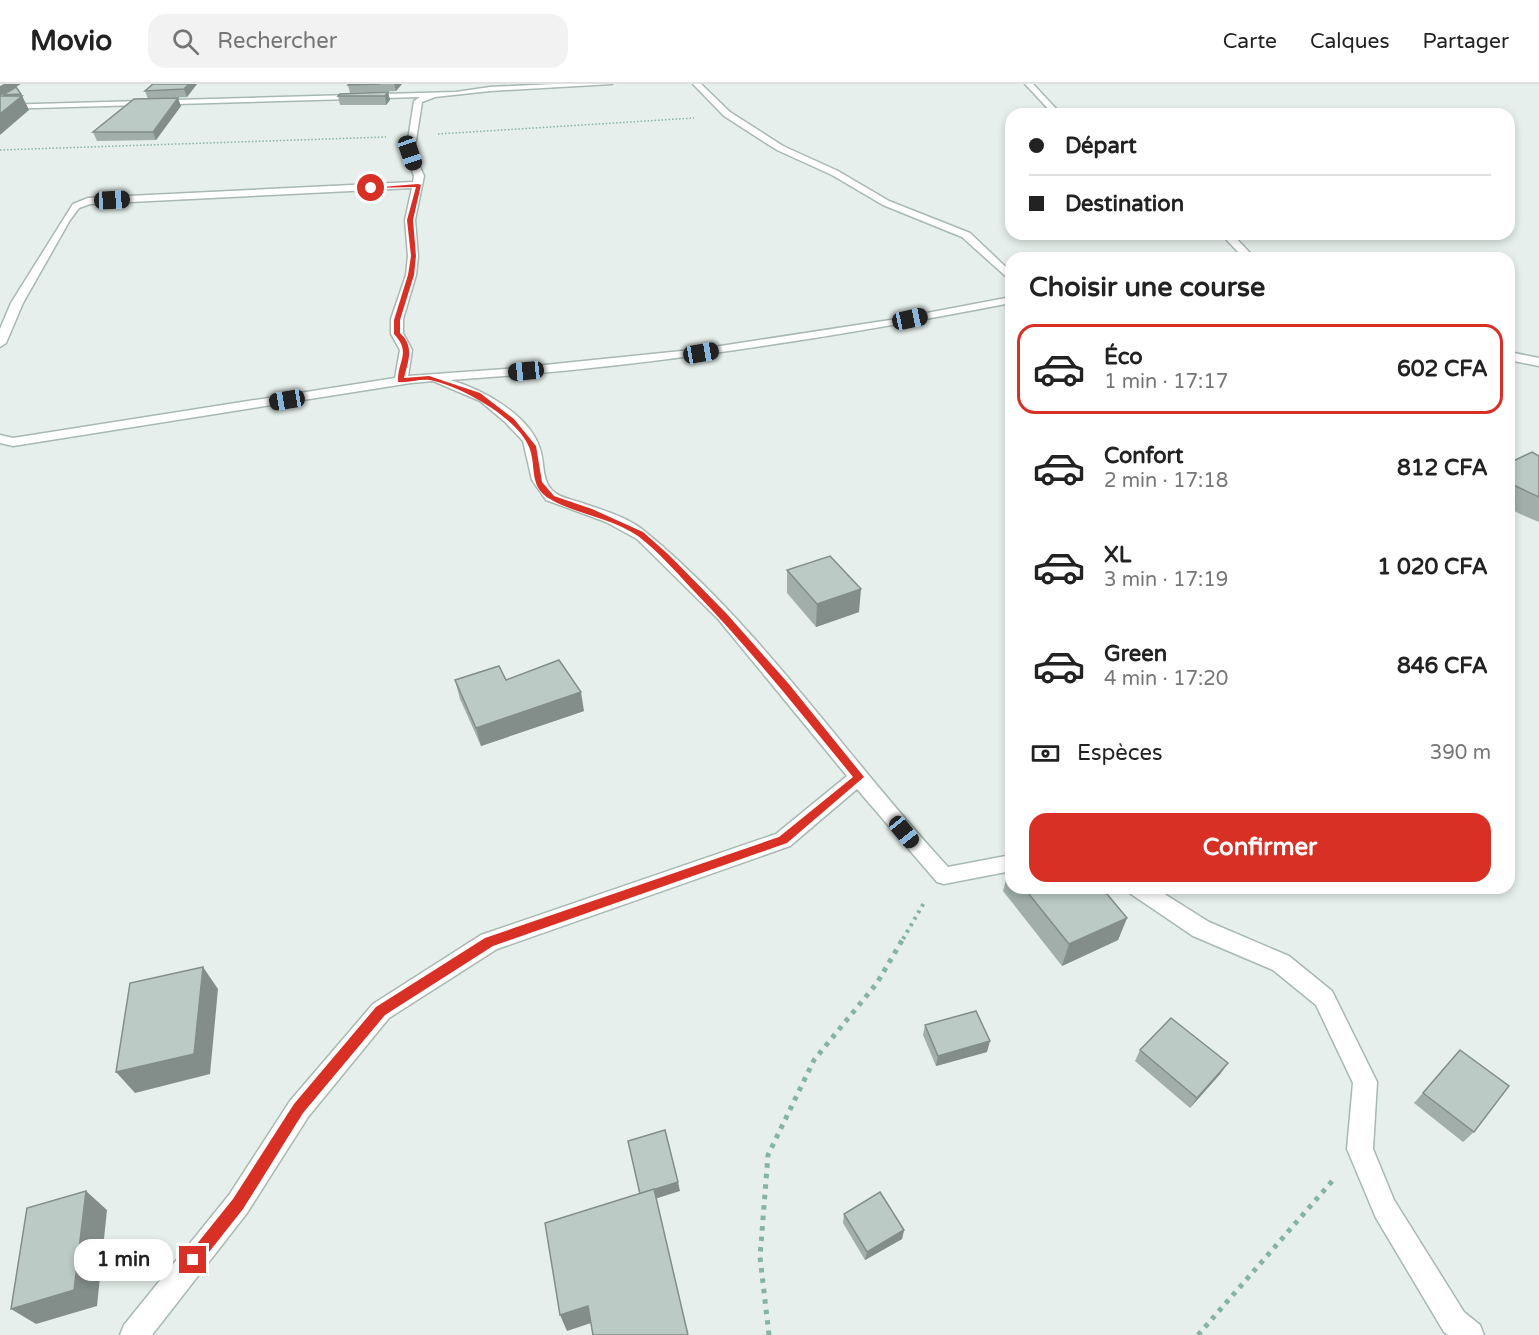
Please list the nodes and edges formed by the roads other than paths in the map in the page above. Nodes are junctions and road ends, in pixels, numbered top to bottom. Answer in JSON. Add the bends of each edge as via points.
{"nodes":[{"id":1,"x":608,"y":84,"type":"edge"},
{"id":2,"x":697,"y":84,"type":"edge"},
{"id":3,"x":1029,"y":84,"type":"edge"},
{"id":4,"x":433,"y":89,"type":"edge"},
{"id":5,"x":405,"y":96,"type":"junction"},
{"id":6,"x":418,"y":101,"type":"junction"},
{"id":7,"x":0,"y":107,"type":"edge"},
{"id":8,"x":1051,"y":108,"type":"edge"},
{"id":9,"x":418,"y":185,"type":"junction"},
{"id":10,"x":1232,"y":240,"type":"edge"},
{"id":11,"x":1244,"y":252,"type":"edge"},
{"id":12,"x":1005,"y":272,"type":"edge"},
{"id":13,"x":1005,"y":301,"type":"edge"},
{"id":14,"x":0,"y":343,"type":"edge"},
{"id":15,"x":1515,"y":357,"type":"edge"},
{"id":16,"x":1539,"y":362,"type":"edge"},
{"id":17,"x":429,"y":378,"type":"junction"},
{"id":18,"x":400,"y":381,"type":"junction"},
{"id":19,"x":4,"y":441,"type":"edge"},
{"id":20,"x":859,"y":777,"type":"junction"},
{"id":21,"x":1005,"y":864,"type":"edge"},
{"id":22,"x":1147,"y":894,"type":"edge"},
{"id":23,"x":134,"y":1335,"type":"edge"},
{"id":24,"x":1470,"y":1335,"type":"edge"}],
"edges":[{"from":1,"to":4,"type":"street"},
{"from":2,"to":12,"type":"street","via":[[730,116],[780,148],[835,173],[886,203],[966,235]]},
{"from":3,"to":8,"type":"street"},
{"from":4,"to":5,"type":"street"},
{"from":4,"to":6,"type":"street"},
{"from":5,"to":6,"type":"street"},
{"from":5,"to":7,"type":"street"},
{"from":6,"to":9,"type":"street","via":[[410,153],[419,176]]},
{"from":9,"to":14,"type":"street","via":[[88,201],[76,206],[66,219],[16,303]]},
{"from":9,"to":18,"type":"street","via":[[410,220],[411,275],[397,320],[397,334],[406,342],[407,351]]},
{"from":10,"to":11,"type":"street"},
{"from":13,"to":17,"type":"street","via":[[701,353]]},
{"from":15,"to":16,"type":"street"},
{"from":17,"to":18,"type":"street"},
{"from":17,"to":20,"type":"street","via":[[477,394],[512,421],[533,446],[538,482],[551,497],[640,534],[666,557],[723,615]]},
{"from":18,"to":19,"type":"street"},
{"from":20,"to":21,"type":"street","via":[[944,876]]},
{"from":20,"to":23,"type":"street","via":[[783,840],[489,942],[381,1011],[299,1109],[238,1204]]},
{"from":22,"to":24,"type":"street","via":[[1201,929],[1281,963],[1324,998],[1365,1082],[1360,1149],[1385,1209],[1454,1322]]}]}
